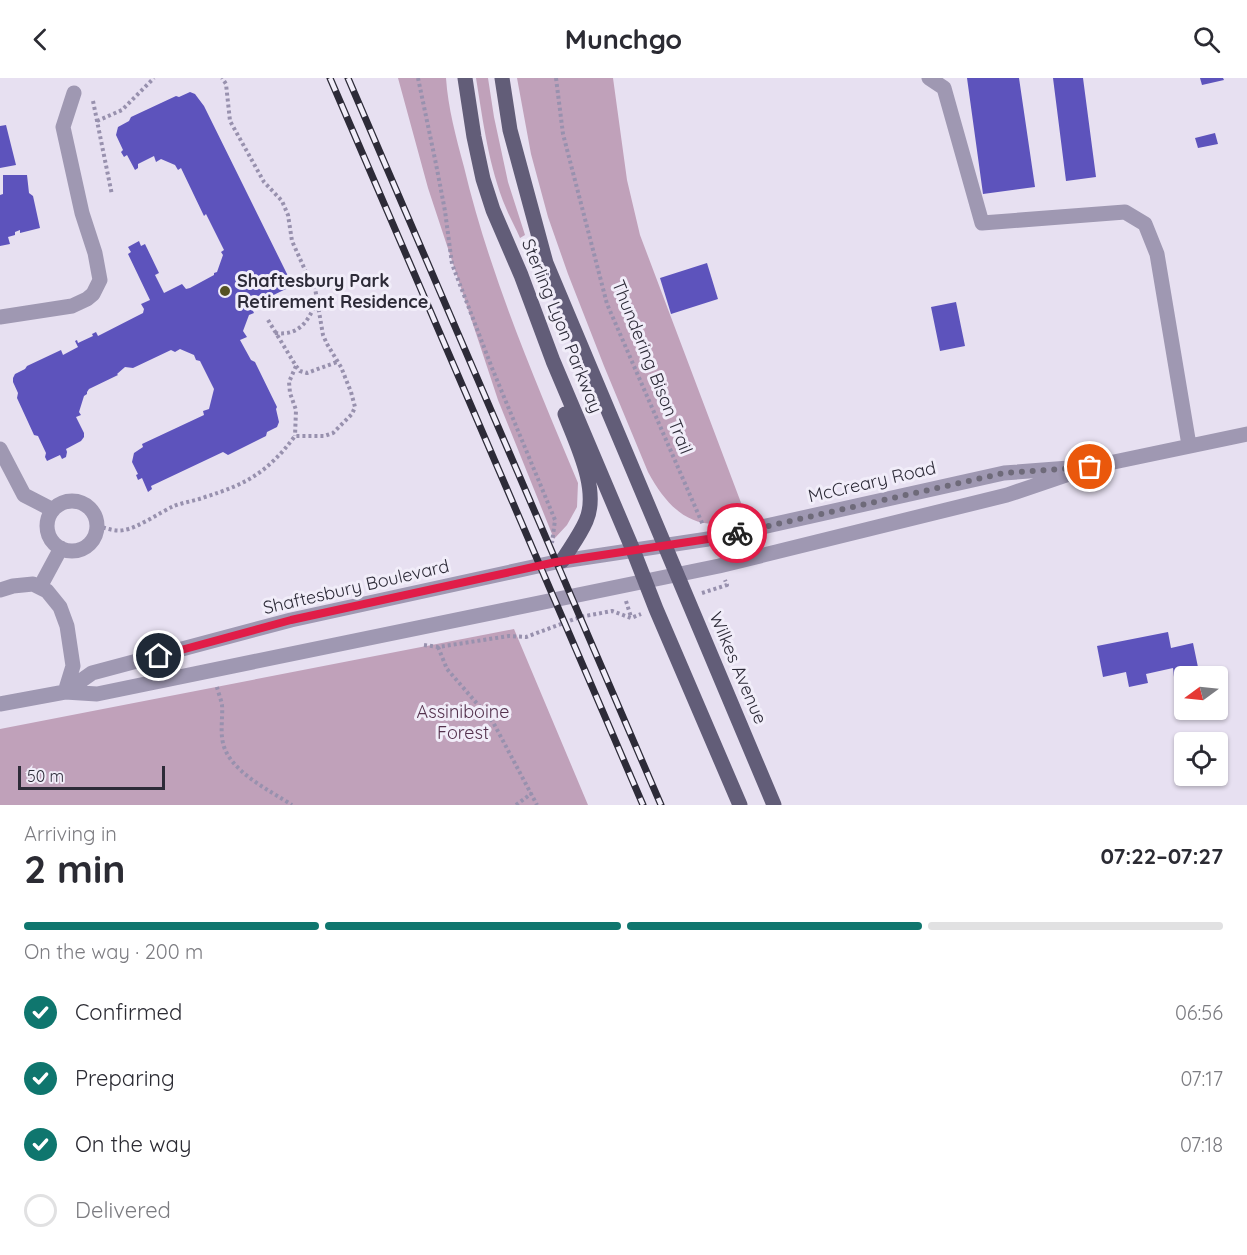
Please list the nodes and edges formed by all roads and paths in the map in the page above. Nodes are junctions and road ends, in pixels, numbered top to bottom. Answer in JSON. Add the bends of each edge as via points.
{"nodes":[{"id":1,"x":153,"y":78,"type":"edge"},
{"id":2,"x":222,"y":78,"type":"edge"},
{"id":3,"x":418,"y":78,"type":"edge"},
{"id":4,"x":465,"y":78,"type":"edge"},
{"id":5,"x":502,"y":78,"type":"edge"},
{"id":6,"x":556,"y":78,"type":"edge"},
{"id":7,"x":929,"y":78,"type":"edge"},
{"id":8,"x":74,"y":93,"type":"dead end"},
{"id":9,"x":93,"y":101,"type":"dead end"},
{"id":10,"x":97,"y":121,"type":"junction"},
{"id":11,"x":112,"y":195,"type":"dead end"},
{"id":12,"x":318,"y":299,"type":"junction"},
{"id":13,"x":0,"y":317,"type":"edge"},
{"id":14,"x":268,"y":320,"type":"dead end"},
{"id":15,"x":275,"y":333,"type":"junction"},
{"id":16,"x":553,"y":361,"type":"junction"},
{"id":17,"x":338,"y":362,"type":"junction"},
{"id":18,"x":296,"y":366,"type":"junction"},
{"id":19,"x":1247,"y":434,"type":"edge"},
{"id":20,"x":294,"y":436,"type":"junction"},
{"id":21,"x":1189,"y":445,"type":"junction"},
{"id":22,"x":0,"y":449,"type":"edge"},
{"id":23,"x":1090,"y":467,"type":"junction"},
{"id":24,"x":53,"y":510,"type":"junction"},
{"id":25,"x":702,"y":523,"type":"dead end"},
{"id":26,"x":97,"y":526,"type":"junction"},
{"id":27,"x":664,"y":546,"type":"junction"},
{"id":28,"x":61,"y":548,"type":"junction"},
{"id":29,"x":633,"y":550,"type":"junction"},
{"id":30,"x":562,"y":561,"type":"junction"},
{"id":31,"x":546,"y":565,"type":"junction"},
{"id":32,"x":677,"y":574,"type":"junction"},
{"id":33,"x":645,"y":582,"type":"junction"},
{"id":34,"x":40,"y":587,"type":"junction"},
{"id":35,"x":0,"y":590,"type":"edge"},
{"id":36,"x":559,"y":600,"type":"junction"},
{"id":37,"x":632,"y":618,"type":"dead end"},
{"id":38,"x":567,"y":623,"type":"junction"},
{"id":39,"x":214,"y":678,"type":"dead end"},
{"id":40,"x":65,"y":692,"type":"junction"},
{"id":41,"x":0,"y":704,"type":"edge"},
{"id":42,"x":532,"y":793,"type":"junction"},
{"id":43,"x":292,"y":805,"type":"edge"},
{"id":44,"x":516,"y":805,"type":"edge"},
{"id":45,"x":537,"y":805,"type":"edge"},
{"id":46,"x":740,"y":805,"type":"edge"},
{"id":47,"x":774,"y":805,"type":"edge"}],
"edges":[{"from":1,"to":10,"type":"path","via":[[122,110]]},
{"from":2,"to":12,"type":"path","via":[[230,121],[264,182],[282,201],[292,241]]},
{"from":3,"to":31,"type":"path","via":[[452,264],[555,520]]},
{"from":4,"to":16,"type":"main road","name":"Sterling Lyon Parkway","via":[[483,179]]},
{"from":5,"to":27,"type":"main road","name":"Sterling Lyon Parkway","via":[[510,130],[546,263]]},
{"from":6,"to":25,"type":"path","name":"Thundering Bison Trail","via":[[563,134],[607,304]]},
{"from":7,"to":21,"type":"street","via":[[944,88],[982,223],[1125,212],[1145,224],[1156,254]]},
{"from":8,"to":13,"type":"street","via":[[63,127],[100,280],[93,294],[72,306]]},
{"from":9,"to":10,"type":"path"},
{"from":10,"to":11,"type":"path"},
{"from":12,"to":15,"type":"path","via":[[303,325],[286,334]]},
{"from":12,"to":17,"type":"path","via":[[323,335]]},
{"from":14,"to":15,"type":"path"},
{"from":15,"to":18,"type":"path"},
{"from":16,"to":29,"type":"main road","name":"Sterling Lyon Parkway"},
{"from":16,"to":30,"type":"main road","via":[[564,412],[588,478],[590,501],[587,520]]},
{"from":17,"to":18,"type":"path","via":[[307,373]]},
{"from":17,"to":20,"type":"path","via":[[351,392],[355,407],[352,414],[333,433]]},
{"from":18,"to":20,"type":"path","via":[[289,382],[296,410]]},
{"from":19,"to":21,"type":"street","name":"McCreary Road"},
{"from":20,"to":26,"type":"path","via":[[258,475],[237,486],[174,506],[127,530]]},
{"from":21,"to":23,"type":"street","name":"McCreary Road"},
{"from":22,"to":24,"type":"street","via":[[24,495]]},
{"from":23,"to":27,"type":"street","name":"McCreary Road","via":[[1004,473]]},
{"from":23,"to":32,"type":"street","name":"McCreary Road","via":[[1007,495]]},
{"from":24,"to":26,"type":"street","via":[[64,501],[82,502],[94,512]]},
{"from":24,"to":28,"type":"street","via":[[47,529]]},
{"from":26,"to":28,"type":"street","via":[[95,538],[86,547],[74,551]]},
{"from":27,"to":29,"type":"street","name":"Shaftesbury Boulevard"},
{"from":27,"to":32,"type":"main road","name":"Wilkes Avenue"},
{"from":28,"to":34,"type":"street"},
{"from":29,"to":30,"type":"street","name":"Shaftesbury Boulevard"},
{"from":29,"to":33,"type":"main road","name":"Sterling Lyon Parkway"},
{"from":30,"to":31,"type":"street","name":"Shaftesbury Boulevard"},
{"from":31,"to":40,"type":"street","name":"Shaftesbury Boulevard","via":[[291,620],[92,673]]},
{"from":32,"to":33,"type":"street","name":"Shaftesbury Boulevard"},
{"from":32,"to":47,"type":"main road","name":"Wilkes Avenue"},
{"from":33,"to":36,"type":"street","name":"Shaftesbury Boulevard"},
{"from":33,"to":46,"type":"main road"},
{"from":34,"to":35,"type":"street","via":[[13,585]]},
{"from":34,"to":40,"type":"street","via":[[60,608],[67,626],[73,666]]},
{"from":36,"to":38,"type":"path"},
{"from":36,"to":40,"type":"street","name":"Shaftesbury Boulevard","via":[[97,694]]},
{"from":37,"to":38,"type":"path","via":[[612,611]]},
{"from":38,"to":42,"type":"path","via":[[526,637],[438,646],[447,669],[493,722]]},
{"from":39,"to":43,"type":"path","via":[[222,703],[223,743],[229,758],[240,770]]},
{"from":40,"to":41,"type":"street","name":"Shaftesbury Boulevard"},
{"from":42,"to":44,"type":"path"},
{"from":42,"to":45,"type":"path"}]}
